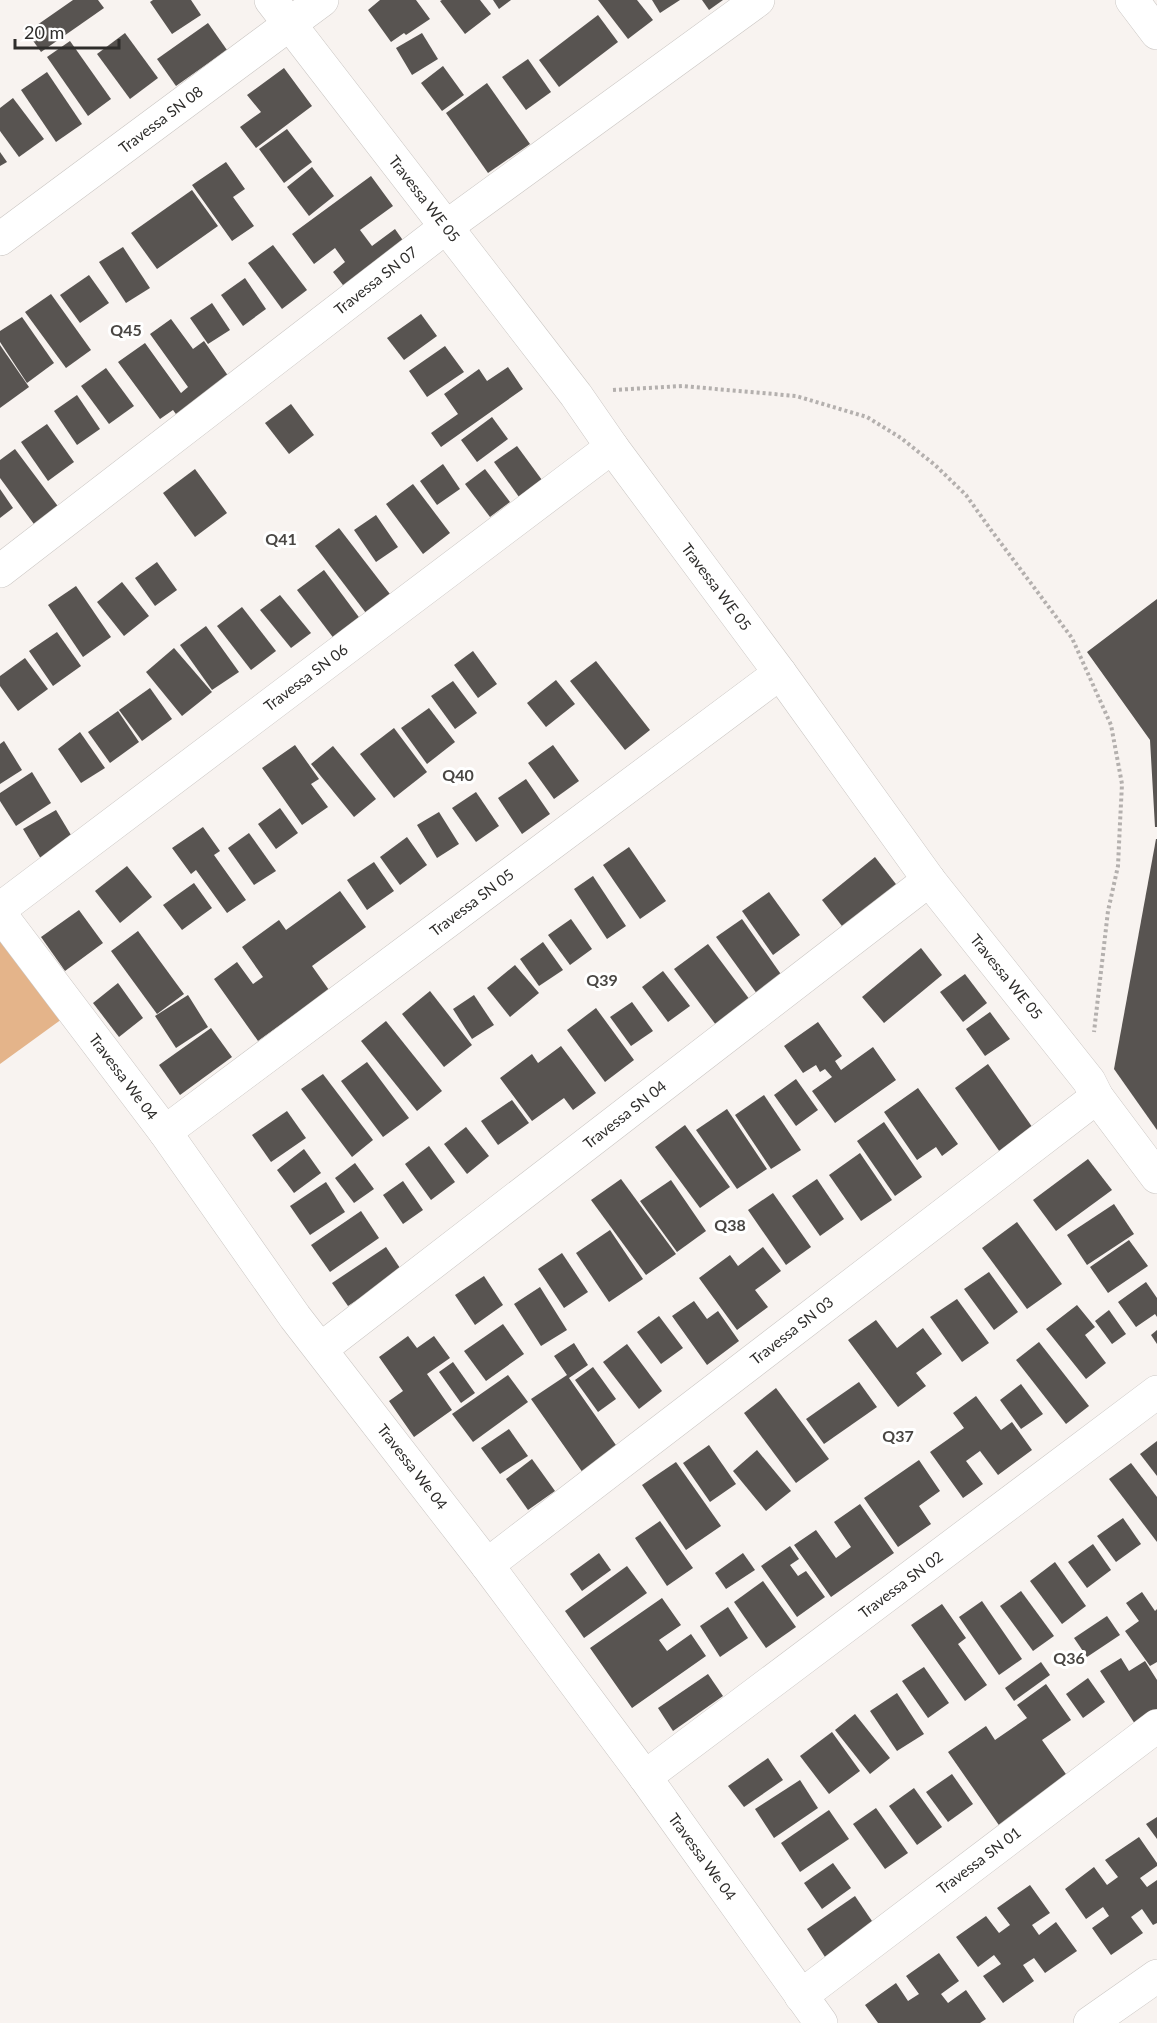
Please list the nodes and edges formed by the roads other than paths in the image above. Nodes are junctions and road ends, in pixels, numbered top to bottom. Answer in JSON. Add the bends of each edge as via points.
{"nodes":[{"id":1,"x":322,"y":0,"type":"edge"},
{"id":2,"x":758,"y":0,"type":"edge"},
{"id":3,"x":1132,"y":0,"type":"edge"},
{"id":4,"x":281,"y":12,"type":"edge"},
{"id":5,"x":1157,"y":33,"type":"edge"},
{"id":6,"x":446,"y":228,"type":"junction"},
{"id":7,"x":0,"y":239,"type":"edge"},
{"id":8,"x":612,"y":447,"type":"junction"},
{"id":9,"x":0,"y":571,"type":"edge"},
{"id":10,"x":780,"y":673,"type":"junction"},
{"id":11,"x":929,"y":880,"type":"junction"},
{"id":12,"x":0,"y":912,"type":"edge"},
{"id":13,"x":1093,"y":1089,"type":"junction"},
{"id":14,"x":165,"y":1132,"type":"junction"},
{"id":15,"x":1157,"y":1177,"type":"edge"},
{"id":16,"x":321,"y":1349,"type":"junction"},
{"id":17,"x":1157,"y":1392,"type":"edge"},
{"id":18,"x":487,"y":1565,"type":"junction"},
{"id":19,"x":1157,"y":1726,"type":"edge"},
{"id":20,"x":645,"y":1777,"type":"junction"},
{"id":21,"x":1157,"y":1976,"type":"edge"},
{"id":22,"x":801,"y":1996,"type":"junction"},
{"id":23,"x":821,"y":2023,"type":"edge"},
{"id":24,"x":1090,"y":2023,"type":"edge"}],
"edges":[{"from":1,"to":4,"type":"street","name":"Travessa SN 08"},
{"from":2,"to":6,"type":"street","name":"Travessa SN 07"},
{"from":3,"to":5,"type":"street"},
{"from":4,"to":6,"type":"street","name":"Travessa WE 05"},
{"from":4,"to":7,"type":"street","name":"Travessa SN 08"},
{"from":6,"to":8,"type":"street","name":"Travessa WE 05"},
{"from":6,"to":9,"type":"street","name":"Travessa SN 07"},
{"from":8,"to":10,"type":"street","name":"Travessa WE 05"},
{"from":8,"to":12,"type":"street","name":"Travessa SN 06"},
{"from":10,"to":11,"type":"street","name":"Travessa WE 05"},
{"from":10,"to":14,"type":"street","name":"Travessa SN 05"},
{"from":11,"to":13,"type":"street","name":"Travessa WE 05"},
{"from":11,"to":16,"type":"street","name":"Travessa SN 04"},
{"from":12,"to":14,"type":"street","name":"Travessa We 04"},
{"from":13,"to":15,"type":"street","name":"Travessa WE 05"},
{"from":13,"to":18,"type":"street","name":"Travessa SN 03"},
{"from":14,"to":16,"type":"street","name":"Travessa We 04"},
{"from":16,"to":18,"type":"street","name":"Travessa We 04"},
{"from":17,"to":20,"type":"street","name":"Travessa SN 02"},
{"from":18,"to":20,"type":"street","name":"Travessa We 04"},
{"from":19,"to":22,"type":"street","name":"Travessa SN 01"},
{"from":20,"to":22,"type":"street","name":"Travessa We 04"},
{"from":21,"to":24,"type":"street"},
{"from":22,"to":23,"type":"street","name":"Travessa We 04"}]}
